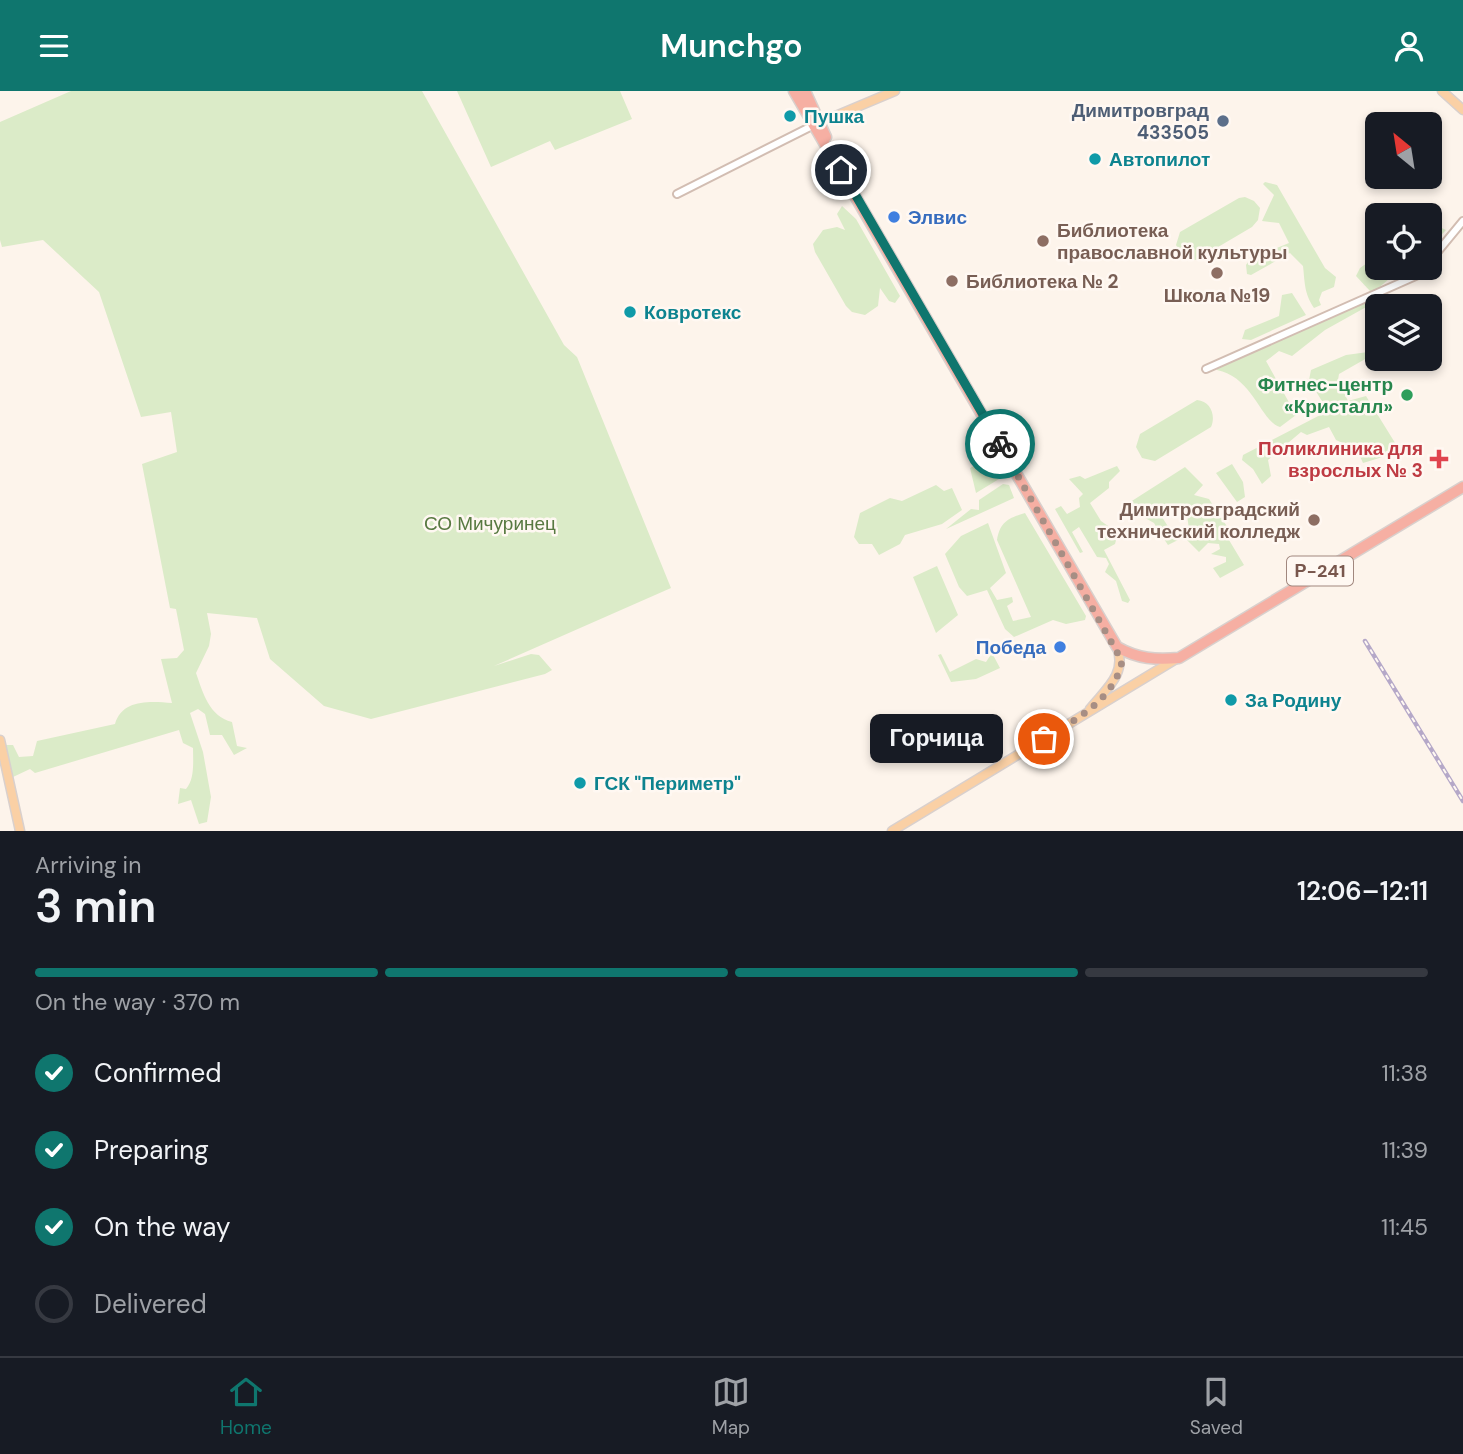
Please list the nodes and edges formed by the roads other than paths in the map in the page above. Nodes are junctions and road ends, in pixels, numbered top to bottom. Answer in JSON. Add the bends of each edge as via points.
{"nodes":[{"id":1,"x":794,"y":91,"type":"edge"},
{"id":2,"x":895,"y":91,"type":"edge"},
{"id":3,"x":1442,"y":91,"type":"edge"},
{"id":4,"x":808,"y":95,"type":"edge"},
{"id":5,"x":1463,"y":110,"type":"edge"},
{"id":6,"x":818,"y":124,"type":"junction"},
{"id":7,"x":677,"y":194,"type":"dead end"},
{"id":8,"x":1463,"y":221,"type":"edge"},
{"id":9,"x":1442,"y":246,"type":"edge"},
{"id":10,"x":1407,"y":280,"type":"edge"},
{"id":11,"x":1206,"y":369,"type":"dead end"},
{"id":12,"x":1463,"y":487,"type":"edge"},
{"id":13,"x":1117,"y":647,"type":"junction"},
{"id":14,"x":1179,"y":658,"type":"junction"},
{"id":15,"x":1087,"y":713,"type":"junction"},
{"id":16,"x":0,"y":740,"type":"edge"},
{"id":17,"x":20,"y":831,"type":"edge"},
{"id":18,"x":892,"y":831,"type":"edge"}],
"edges":[{"from":1,"to":6,"type":"highway"},
{"from":2,"to":6,"type":"main road"},
{"from":3,"to":5,"type":"main road"},
{"from":4,"to":6,"type":"highway"},
{"from":6,"to":7,"type":"street"},
{"from":6,"to":13,"type":"highway"},
{"from":8,"to":9,"type":"street"},
{"from":10,"to":11,"type":"street"},
{"from":12,"to":14,"type":"highway","number":"Р-241"},
{"from":13,"to":14,"type":"highway","via":[[1150,660]]},
{"from":13,"to":15,"type":"main road","via":[[1121,669]]},
{"from":14,"to":15,"type":"main road"},
{"from":15,"to":18,"type":"main road"},
{"from":16,"to":17,"type":"main road"}]}
